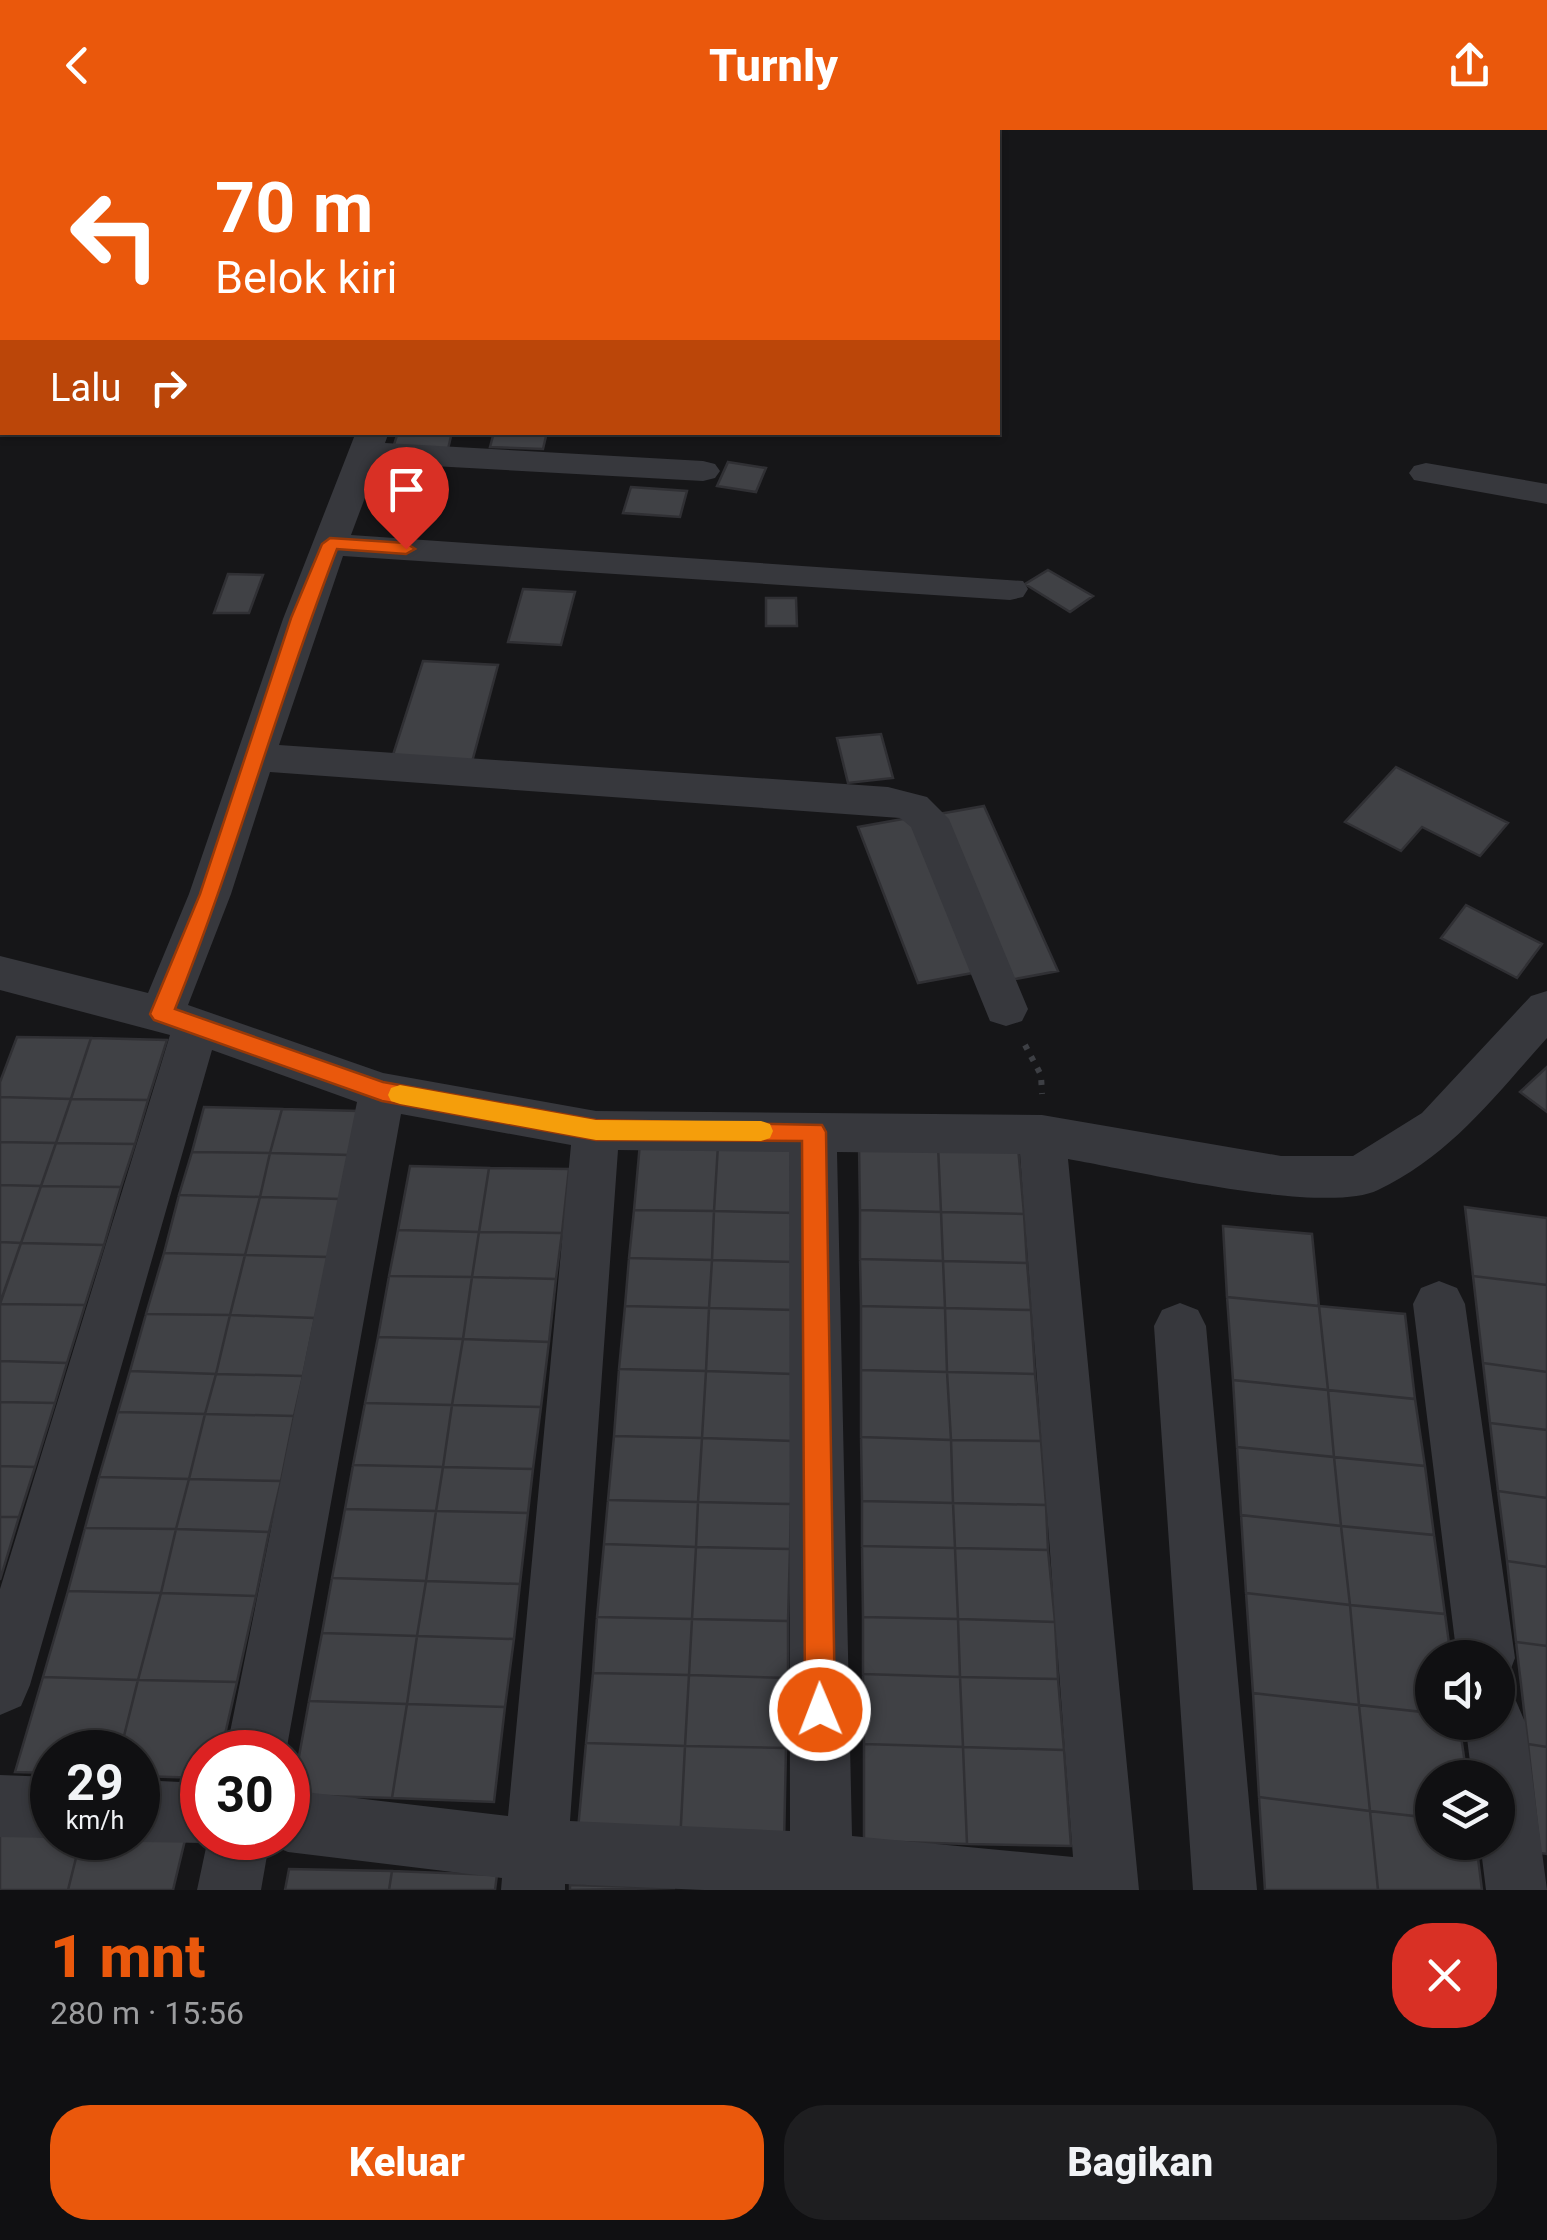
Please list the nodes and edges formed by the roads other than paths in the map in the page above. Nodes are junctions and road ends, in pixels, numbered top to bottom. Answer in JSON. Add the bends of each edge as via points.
{"nodes":[{"id":1,"x":369,"y":442,"type":"edge"},
{"id":2,"x":703,"y":471,"type":"dead end"},
{"id":3,"x":1426,"y":473,"type":"dead end"},
{"id":4,"x":1547,"y":494,"type":"edge"},
{"id":5,"x":330,"y":544,"type":"junction"},
{"id":6,"x":1010,"y":589,"type":"dead end"},
{"id":7,"x":255,"y":756,"type":"junction"},
{"id":8,"x":3,"y":981,"type":"edge"},
{"id":9,"x":1006,"y":1008,"type":"road end"},
{"id":10,"x":1547,"y":1008,"type":"edge"},
{"id":11,"x":179,"y":1020,"type":"junction"},
{"id":12,"x":382,"y":1092,"type":"junction"},
{"id":13,"x":596,"y":1130,"type":"junction"},
{"id":14,"x":814,"y":1132,"type":"junction"},
{"id":15,"x":1042,"y":1135,"type":"junction"},
{"id":16,"x":1439,"y":1304,"type":"dead end"},
{"id":17,"x":1180,"y":1326,"type":"dead end"},
{"id":18,"x":1484,"y":1640,"type":"edge"},
{"id":19,"x":0,"y":1685,"type":"edge"},
{"id":20,"x":260,"y":1730,"type":"edge"},
{"id":21,"x":1497,"y":1740,"type":"edge"},
{"id":22,"x":0,"y":1806,"type":"edge"},
{"id":23,"x":30,"y":1807,"type":"edge"},
{"id":24,"x":310,"y":1825,"type":"edge"},
{"id":25,"x":235,"y":1860,"type":"edge"},
{"id":26,"x":534,"y":1871,"type":"edge"},
{"id":27,"x":822,"y":1877,"type":"edge"},
{"id":28,"x":229,"y":1890,"type":"edge"},
{"id":29,"x":1084,"y":1890,"type":"edge"},
{"id":30,"x":1107,"y":1890,"type":"edge"},
{"id":31,"x":1224,"y":1890,"type":"edge"},
{"id":32,"x":1518,"y":1890,"type":"edge"}],
"edges":[{"from":1,"to":2,"type":"street"},
{"from":1,"to":5,"type":"street"},
{"from":3,"to":4,"type":"street"},
{"from":5,"to":6,"type":"street"},
{"from":5,"to":7,"type":"street"},
{"from":7,"to":9,"type":"street","via":[[913,807],[928,819]]},
{"from":7,"to":11,"type":"street","via":[[210,894]]},
{"from":8,"to":11,"type":"street"},
{"from":10,"to":15,"type":"street","via":[[1439,1127],[1361,1176],[1281,1176]]},
{"from":11,"to":12,"type":"street"},
{"from":11,"to":19,"type":"street"},
{"from":12,"to":13,"type":"street"},
{"from":12,"to":20,"type":"street"},
{"from":13,"to":14,"type":"street"},
{"from":13,"to":26,"type":"street"},
{"from":14,"to":15,"type":"street"},
{"from":14,"to":27,"type":"street"},
{"from":15,"to":30,"type":"street"},
{"from":16,"to":18,"type":"street"},
{"from":17,"to":31,"type":"street"},
{"from":21,"to":32,"type":"street"},
{"from":22,"to":23,"type":"street"},
{"from":24,"to":26,"type":"street"},
{"from":25,"to":28,"type":"street"},
{"from":26,"to":27,"type":"street"},
{"from":27,"to":29,"type":"street"}]}
